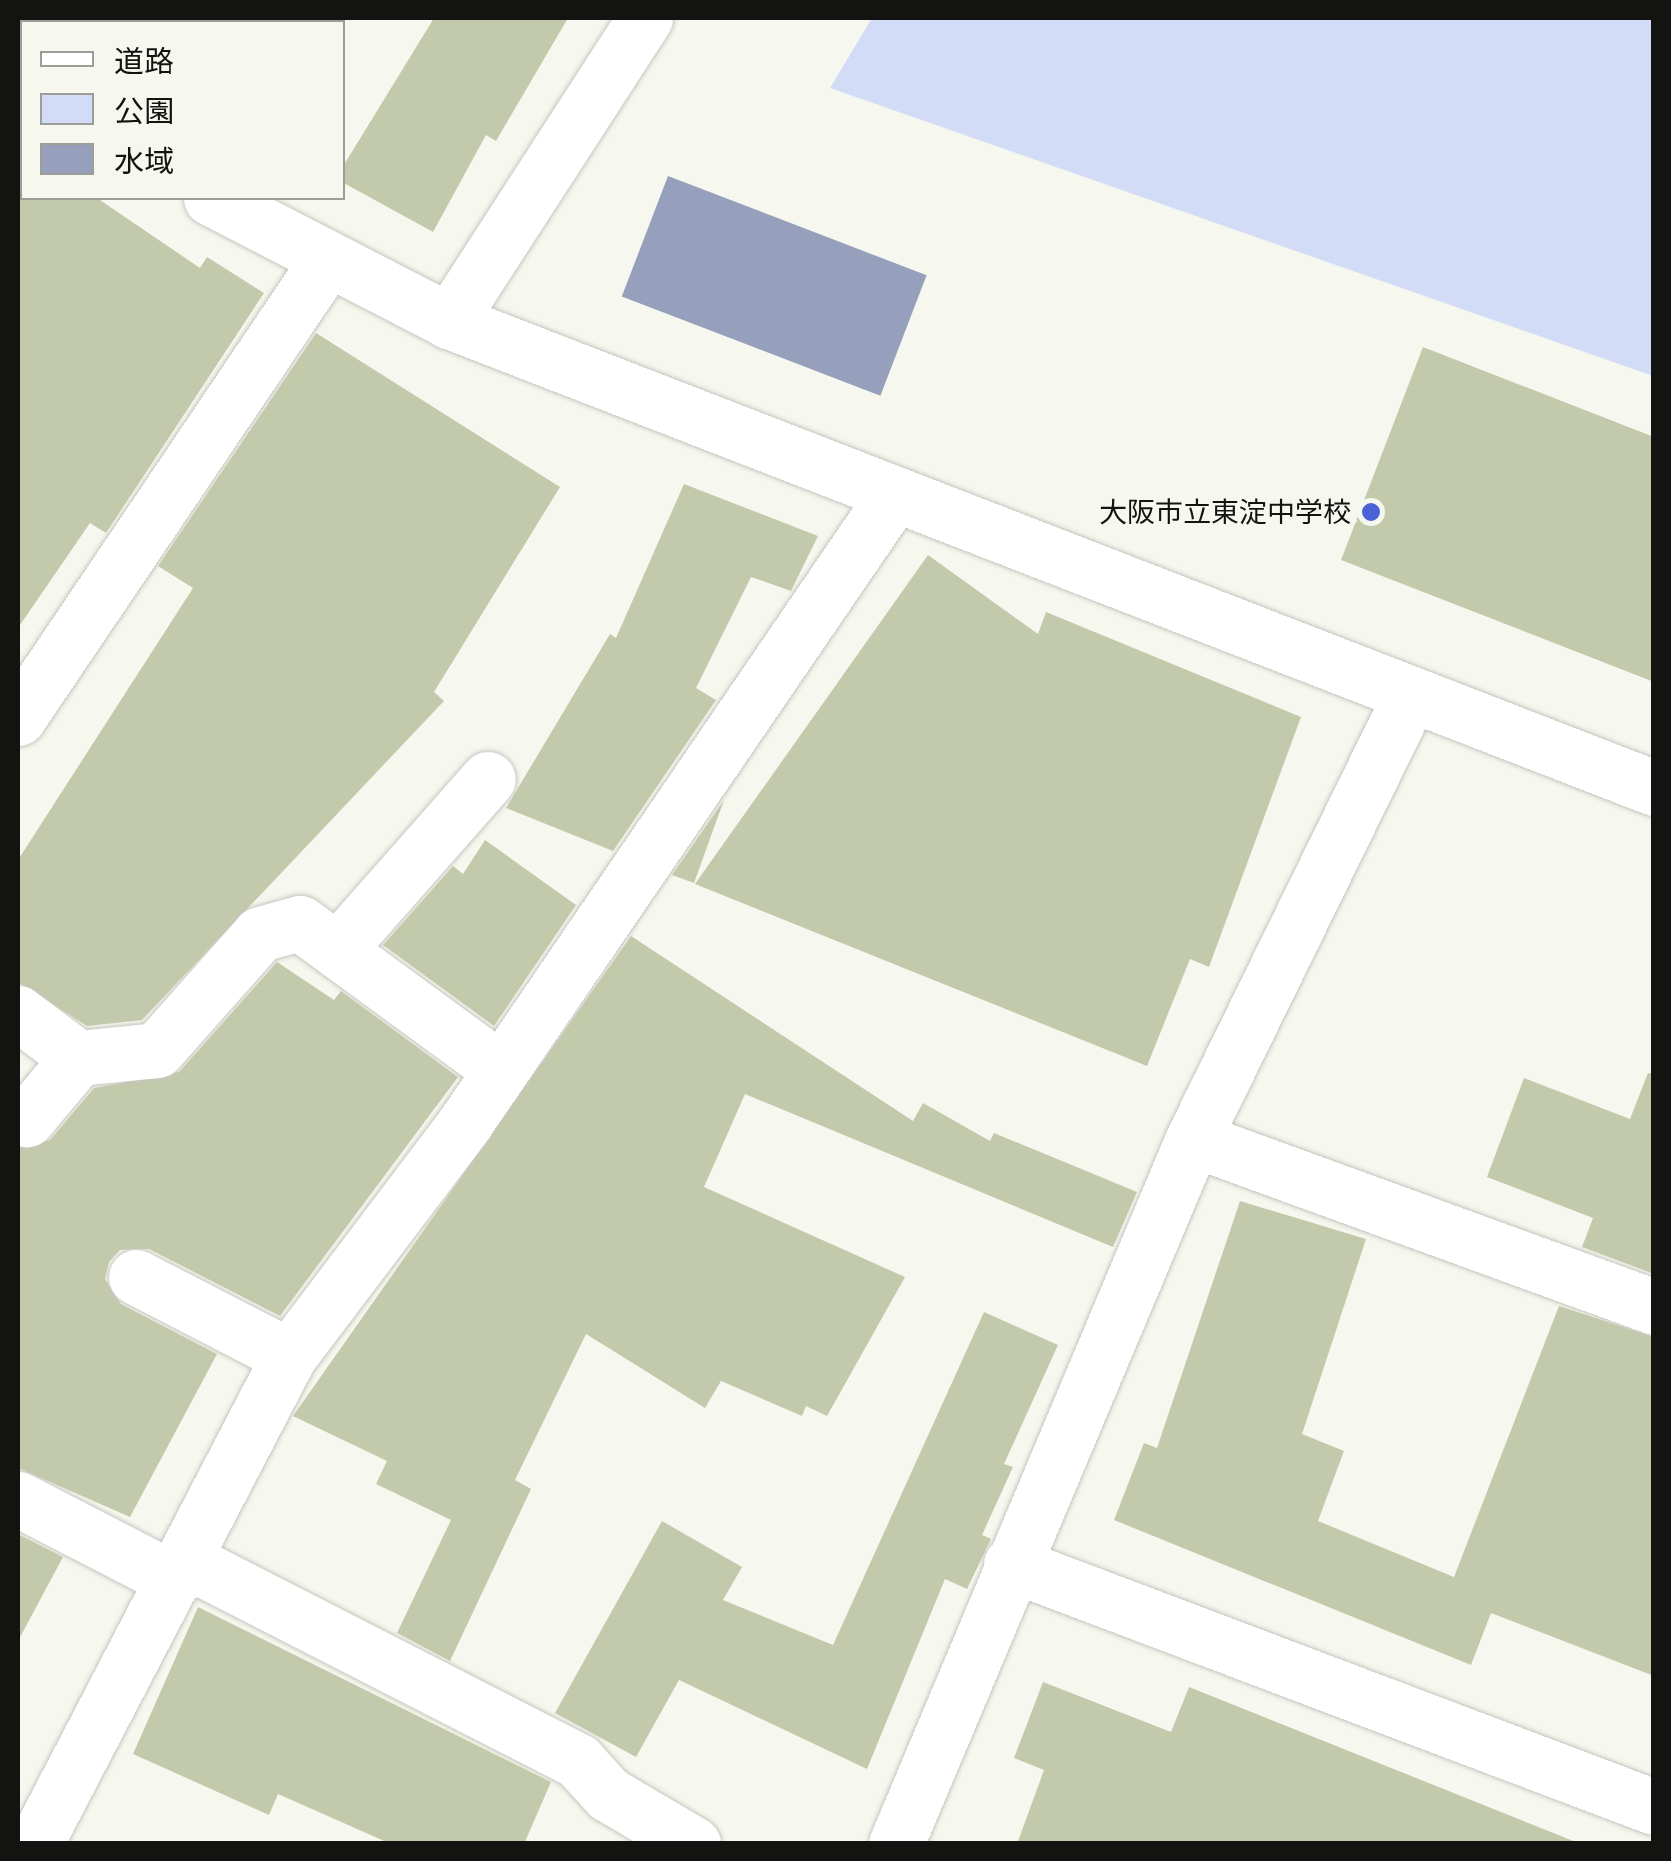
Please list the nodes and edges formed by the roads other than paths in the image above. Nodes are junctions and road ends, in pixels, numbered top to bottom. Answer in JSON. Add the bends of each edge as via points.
{"nodes":[{"id":1,"x":645,"y":18,"type":"edge"},
{"id":2,"x":215,"y":200,"type":"edge"},
{"id":3,"x":328,"y":259,"type":"junction"},
{"id":4,"x":449,"y":322,"type":"junction"},
{"id":5,"x":894,"y":495,"type":"junction"},
{"id":6,"x":1410,"y":697,"type":"junction"},
{"id":7,"x":18,"y":718,"type":"edge"},
{"id":8,"x":488,"y":780,"type":"dead end"},
{"id":9,"x":1654,"y":788,"type":"edge"},
{"id":10,"x":337,"y":950,"type":"junction"},
{"id":11,"x":18,"y":1013,"type":"edge"},
{"id":12,"x":78,"y":1058,"type":"junction"},
{"id":13,"x":501,"y":1070,"type":"junction"},
{"id":14,"x":27,"y":1119,"type":"dead end"},
{"id":15,"x":1193,"y":1139,"type":"junction"},
{"id":16,"x":136,"y":1278,"type":"dead end"},
{"id":17,"x":1654,"y":1307,"type":"edge"},
{"id":18,"x":289,"y":1356,"type":"junction"},
{"id":19,"x":18,"y":1498,"type":"edge"},
{"id":20,"x":1011,"y":1564,"type":"junction"},
{"id":21,"x":169,"y":1577,"type":"junction"},
{"id":22,"x":1654,"y":1808,"type":"edge"},
{"id":23,"x":35,"y":1844,"type":"edge"},
{"id":24,"x":693,"y":1844,"type":"edge"},
{"id":25,"x":896,"y":1844,"type":"edge"}],
"edges":[{"from":1,"to":4,"type":"street"},
{"from":2,"to":3,"type":"street"},
{"from":3,"to":4,"type":"street"},
{"from":3,"to":7,"type":"street"},
{"from":4,"to":5,"type":"street"},
{"from":5,"to":6,"type":"street"},
{"from":5,"to":13,"type":"street"},
{"from":6,"to":9,"type":"street"},
{"from":6,"to":15,"type":"street"},
{"from":8,"to":10,"type":"street"},
{"from":10,"to":12,"type":"street","via":[[300,924],[260,934],[157,1050]]},
{"from":10,"to":13,"type":"street"},
{"from":11,"to":12,"type":"street"},
{"from":12,"to":14,"type":"street"},
{"from":13,"to":18,"type":"street"},
{"from":15,"to":17,"type":"street"},
{"from":15,"to":20,"type":"street"},
{"from":16,"to":18,"type":"street"},
{"from":18,"to":21,"type":"street"},
{"from":19,"to":21,"type":"street"},
{"from":20,"to":22,"type":"street"},
{"from":20,"to":25,"type":"street"},
{"from":21,"to":23,"type":"street"},
{"from":21,"to":24,"type":"street","via":[[200,1568],[217,1576],[578,1762],[608,1794]]}]}
